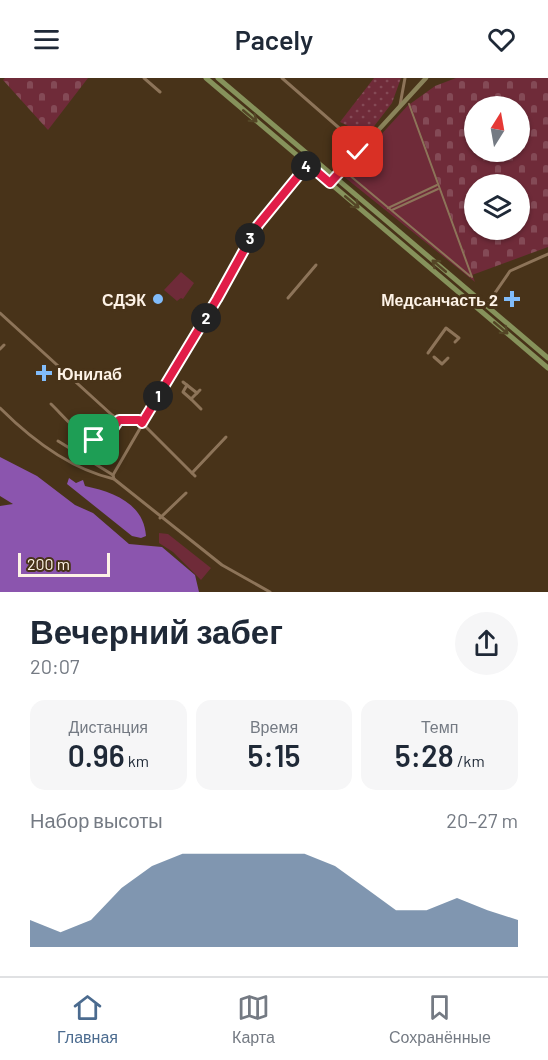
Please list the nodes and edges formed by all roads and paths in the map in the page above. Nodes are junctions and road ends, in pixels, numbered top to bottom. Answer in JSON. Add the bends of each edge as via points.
{"nodes":[{"id":1,"x":144,"y":78,"type":"edge"},
{"id":2,"x":206,"y":78,"type":"edge"},
{"id":3,"x":218,"y":78,"type":"edge"},
{"id":4,"x":282,"y":78,"type":"edge"},
{"id":5,"x":405,"y":78,"type":"edge"},
{"id":6,"x":426,"y":78,"type":"edge"},
{"id":7,"x":160,"y":92,"type":"dead end"},
{"id":8,"x":409,"y":104,"type":"dead end"},
{"id":9,"x":400,"y":105,"type":"junction"},
{"id":10,"x":362,"y":148,"type":"junction"},
{"id":11,"x":313,"y":158,"type":"junction"},
{"id":12,"x":308,"y":164,"type":"junction"},
{"id":13,"x":348,"y":174,"type":"dead end"},
{"id":14,"x":335,"y":177,"type":"junction"},
{"id":15,"x":330,"y":183,"type":"junction"},
{"id":16,"x":438,"y":187,"type":"junction"},
{"id":17,"x":388,"y":208,"type":"junction"},
{"id":18,"x":392,"y":210,"type":"junction"},
{"id":19,"x":548,"y":254,"type":"edge"},
{"id":20,"x":316,"y":264,"type":"dead end"},
{"id":21,"x":288,"y":298,"type":"dead end"},
{"id":22,"x":486,"y":306,"type":"junction"},
{"id":23,"x":0,"y":313,"type":"edge"},
{"id":24,"x":455,"y":342,"type":"dead end"},
{"id":25,"x":4,"y":345,"type":"dead end"},
{"id":26,"x":0,"y":349,"type":"edge"},
{"id":27,"x":428,"y":353,"type":"dead end"},
{"id":28,"x":434,"y":357,"type":"dead end"},
{"id":29,"x":448,"y":358,"type":"dead end"},
{"id":30,"x":548,"y":358,"type":"edge"},
{"id":31,"x":548,"y":368,"type":"edge"},
{"id":32,"x":183,"y":382,"type":"dead end"},
{"id":33,"x":187,"y":385,"type":"junction"},
{"id":34,"x":192,"y":399,"type":"junction"},
{"id":35,"x":51,"y":404,"type":"dead end"},
{"id":36,"x":0,"y":408,"type":"edge"},
{"id":37,"x":201,"y":409,"type":"dead end"},
{"id":38,"x":119,"y":420,"type":"junction"},
{"id":39,"x":142,"y":423,"type":"junction"},
{"id":40,"x":226,"y":437,"type":"dead end"},
{"id":41,"x":58,"y":441,"type":"dead end"},
{"id":42,"x":113,"y":477,"type":"junction"},
{"id":43,"x":186,"y":493,"type":"dead end"},
{"id":44,"x":160,"y":518,"type":"junction"},
{"id":45,"x":270,"y":592,"type":"edge"}],
"edges":[{"from":1,"to":7,"type":"street"},
{"from":2,"to":12,"type":"main road","one_way":true},
{"from":3,"to":11,"type":"main road"},
{"from":4,"to":10,"type":"street"},
{"from":5,"to":9,"type":"street"},
{"from":6,"to":9,"type":"main road"},
{"from":8,"to":16,"type":"street"},
{"from":9,"to":10,"type":"main road"},
{"from":10,"to":14,"type":"main road"},
{"from":11,"to":12,"type":"street"},
{"from":11,"to":14,"type":"main road"},
{"from":12,"to":15,"type":"main road"},
{"from":12,"to":39,"type":"street","via":[[258,225]]},
{"from":13,"to":17,"type":"street"},
{"from":14,"to":15,"type":"main road"},
{"from":22,"to":14,"type":"main road","one_way":true},
{"from":15,"to":31,"type":"main road","one_way":true},
{"from":16,"to":17,"type":"street"},
{"from":16,"to":18,"type":"street"},
{"from":16,"to":18,"type":"street","via":[[472,277]]},
{"from":17,"to":18,"type":"street"},
{"from":19,"to":22,"type":"street","via":[[510,270]]},
{"from":20,"to":21,"type":"street"},
{"from":22,"to":30,"type":"main road"},
{"from":23,"to":38,"type":"street"},
{"from":24,"to":27,"type":"street","via":[[459,338],[446,328]]},
{"from":25,"to":26,"type":"street"},
{"from":28,"to":29,"type":"street","via":[[442,364]]},
{"from":32,"to":33,"type":"street"},
{"from":33,"to":34,"type":"street","via":[[183,392]]},
{"from":33,"to":34,"type":"street","via":[[198,391]]},
{"from":34,"to":37,"type":"street"},
{"from":35,"to":38,"type":"street","via":[[89,438],[98,441],[105,440]]},
{"from":36,"to":42,"type":"street","via":[[52,451],[97,475]]},
{"from":38,"to":39,"type":"street"},
{"from":39,"to":40,"type":"street","via":[[193,475]]},
{"from":39,"to":42,"type":"street"},
{"from":41,"to":42,"type":"street"},
{"from":42,"to":44,"type":"street"},
{"from":43,"to":44,"type":"street"},
{"from":44,"to":45,"type":"street","via":[[222,565]]}]}
